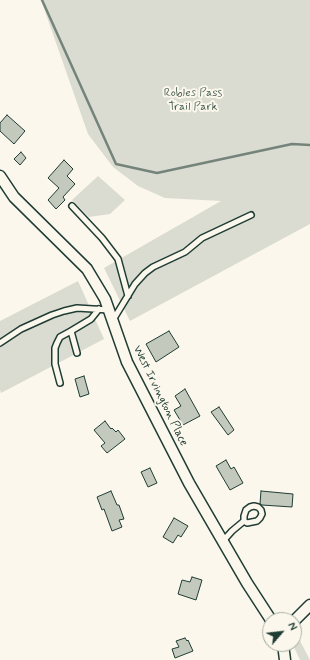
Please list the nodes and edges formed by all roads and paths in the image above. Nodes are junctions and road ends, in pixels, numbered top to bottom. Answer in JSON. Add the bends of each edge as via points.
{"nodes":[{"id":1,"x":0,"y":176,"type":"edge"},
{"id":2,"x":72,"y":206,"type":"dead end"},
{"id":3,"x":251,"y":215,"type":"dead end"},
{"id":4,"x":128,"y":296,"type":"junction"},
{"id":5,"x":99,"y":309,"type":"junction"},
{"id":6,"x":109,"y":310,"type":"junction"},
{"id":7,"x":113,"y":321,"type":"junction"},
{"id":8,"x":71,"y":331,"type":"junction"},
{"id":9,"x":0,"y":343,"type":"edge"},
{"id":10,"x":77,"y":353,"type":"dead end"},
{"id":11,"x":60,"y":383,"type":"dead end"},
{"id":12,"x":244,"y":521,"type":"dead end"},
{"id":13,"x":223,"y":541,"type":"junction"},
{"id":14,"x":310,"y":605,"type":"edge"},
{"id":15,"x":266,"y":612,"type":"edge"},
{"id":16,"x":302,"y":613,"type":"edge"}],
"edges":[{"from":1,"to":6,"type":"street","name":"West Irvington Place","via":[[14,197],[87,269],[105,298]]},
{"from":2,"to":4,"type":"lane","via":[[118,259]]},
{"from":3,"to":4,"type":"lane","via":[[202,238],[184,252],[153,267],[135,284]]},
{"from":4,"to":7,"type":"lane"},
{"from":5,"to":6,"type":"lane"},
{"from":5,"to":8,"type":"lane","via":[[94,317]]},
{"from":5,"to":9,"type":"lane","via":[[77,308],[52,315],[21,329]]},
{"from":6,"to":7,"type":"street","name":"West Irvington Place"},
{"from":7,"to":13,"type":"street","name":"West Irvington Place","via":[[126,362],[191,487]]},
{"from":8,"to":10,"type":"lane"},
{"from":8,"to":11,"type":"lane","via":[[60,338],[55,348],[55,364]]},
{"from":12,"to":13,"type":"lane"},
{"from":13,"to":15,"type":"street","name":"West Irvington Place"},
{"from":14,"to":16,"type":"street"}]}
